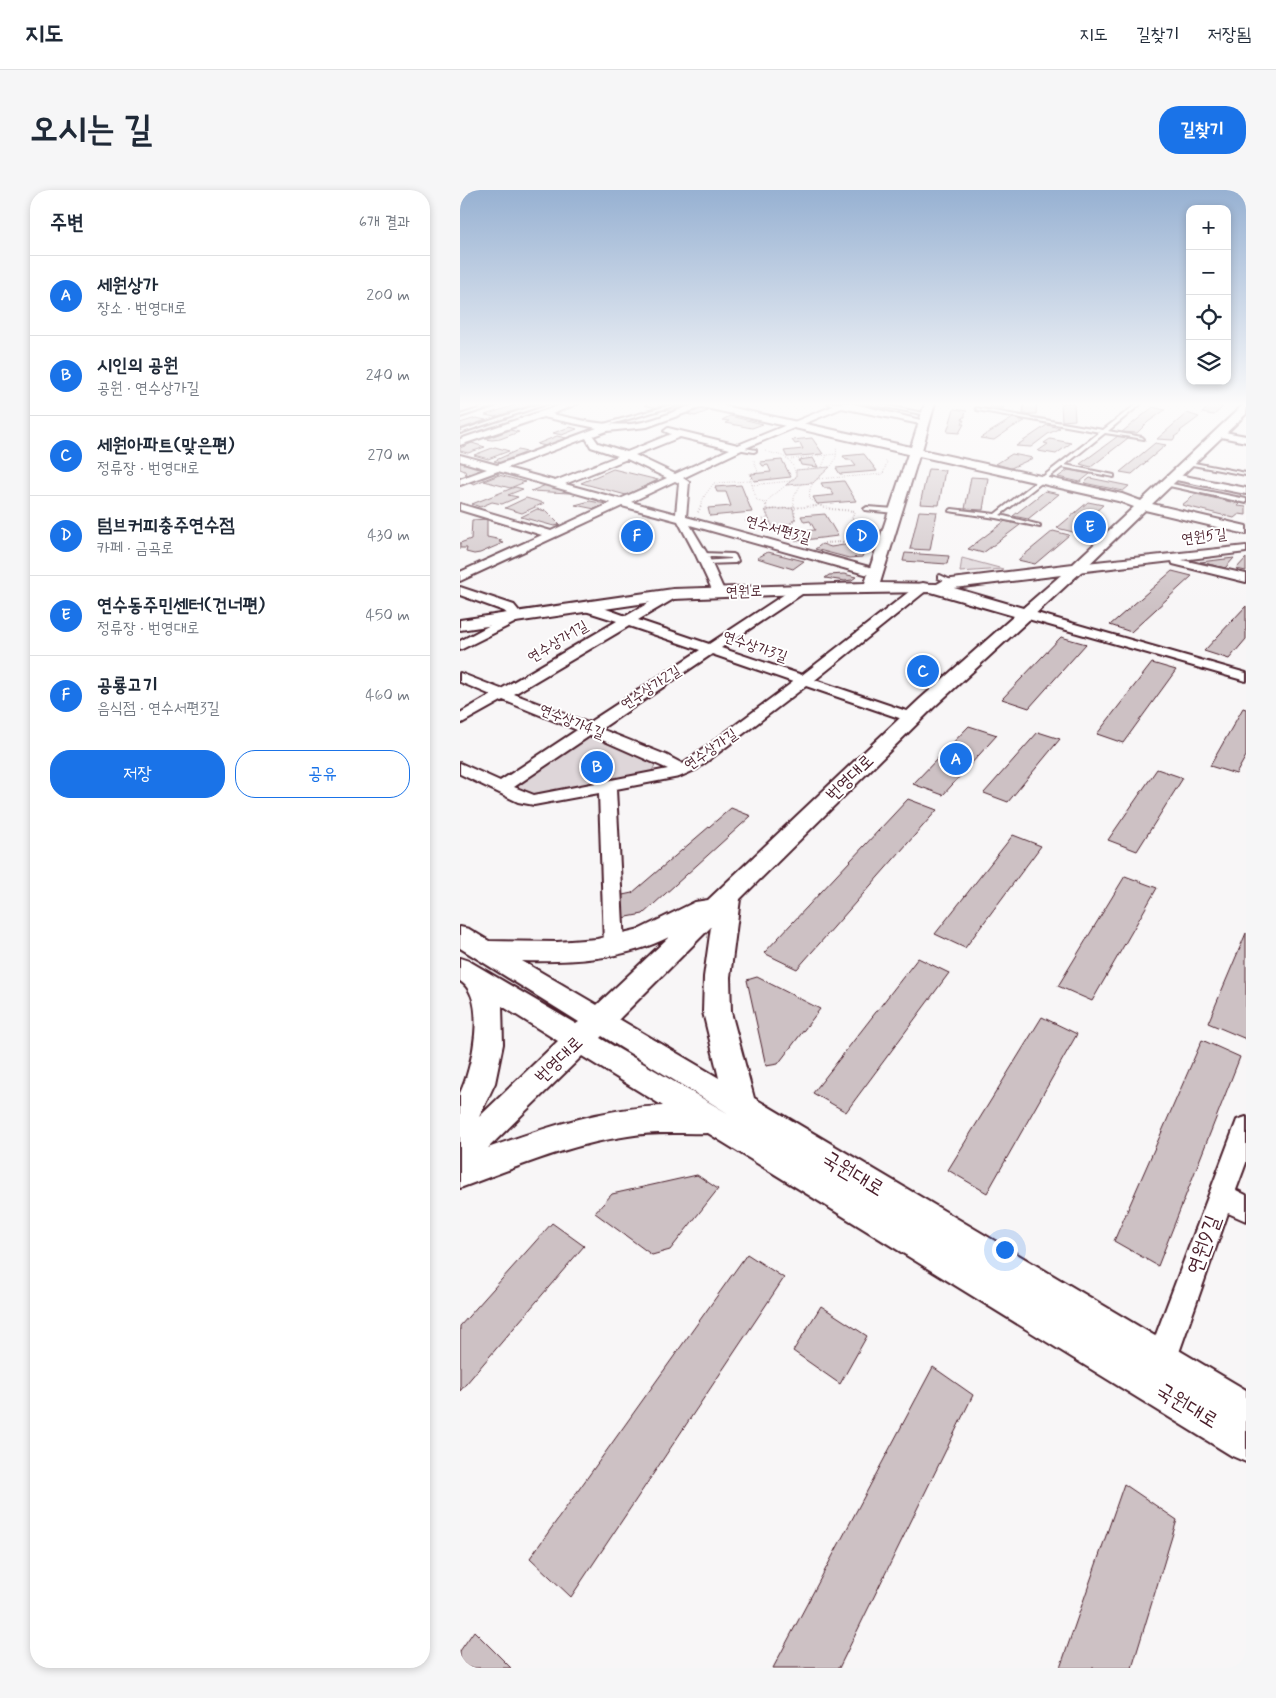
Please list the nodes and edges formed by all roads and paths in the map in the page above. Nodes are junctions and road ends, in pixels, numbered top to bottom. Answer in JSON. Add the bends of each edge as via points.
{"nodes":[{"id":1,"x":486,"y":472,"type":"edge"},
{"id":2,"x":512,"y":472,"type":"edge"},
{"id":3,"x":586,"y":472,"type":"edge"},
{"id":4,"x":665,"y":472,"type":"edge"},
{"id":5,"x":687,"y":472,"type":"edge"},
{"id":6,"x":758,"y":472,"type":"edge"},
{"id":7,"x":796,"y":472,"type":"edge"},
{"id":8,"x":825,"y":472,"type":"edge"},
{"id":9,"x":884,"y":472,"type":"edge"},
{"id":10,"x":907,"y":472,"type":"edge"},
{"id":11,"x":1001,"y":472,"type":"edge"},
{"id":12,"x":1051,"y":472,"type":"edge"},
{"id":13,"x":1093,"y":472,"type":"edge"},
{"id":14,"x":1178,"y":472,"type":"edge"},
{"id":15,"x":1112,"y":476,"type":"dead end"},
{"id":16,"x":676,"y":477,"type":"junction"},
{"id":17,"x":817,"y":479,"type":"junction"},
{"id":18,"x":1170,"y":480,"type":"junction"},
{"id":19,"x":751,"y":481,"type":"junction"},
{"id":20,"x":792,"y":481,"type":"junction"},
{"id":21,"x":1040,"y":481,"type":"junction"},
{"id":22,"x":460,"y":482,"type":"edge"},
{"id":23,"x":813,"y":483,"type":"junction"},
{"id":24,"x":557,"y":484,"type":"junction"},
{"id":25,"x":801,"y":484,"type":"junction"},
{"id":26,"x":752,"y":485,"type":"junction"},
{"id":27,"x":786,"y":486,"type":"junction"},
{"id":28,"x":1246,"y":491,"type":"edge"},
{"id":29,"x":1246,"y":501,"type":"edge"},
{"id":30,"x":622,"y":502,"type":"junction"},
{"id":31,"x":765,"y":503,"type":"junction"},
{"id":32,"x":460,"y":506,"type":"edge"},
{"id":33,"x":818,"y":506,"type":"junction"},
{"id":34,"x":1143,"y":506,"type":"junction"},
{"id":35,"x":793,"y":508,"type":"junction"},
{"id":36,"x":867,"y":509,"type":"dead end"},
{"id":37,"x":765,"y":510,"type":"junction"},
{"id":38,"x":895,"y":511,"type":"junction"},
{"id":39,"x":952,"y":511,"type":"dead end"},
{"id":40,"x":697,"y":514,"type":"dead end"},
{"id":41,"x":996,"y":516,"type":"junction"},
{"id":42,"x":681,"y":518,"type":"junction"},
{"id":43,"x":768,"y":519,"type":"junction"},
{"id":44,"x":744,"y":521,"type":"dead end"},
{"id":45,"x":1038,"y":526,"type":"dead end"},
{"id":46,"x":850,"y":528,"type":"junction"},
{"id":47,"x":774,"y":530,"type":"junction"},
{"id":48,"x":877,"y":530,"type":"dead end"},
{"id":49,"x":1246,"y":530,"type":"edge"},
{"id":50,"x":552,"y":534,"type":"junction"},
{"id":51,"x":779,"y":536,"type":"dead end"},
{"id":52,"x":815,"y":544,"type":"dead end"},
{"id":53,"x":1246,"y":549,"type":"edge"},
{"id":54,"x":1167,"y":558,"type":"junction"},
{"id":55,"x":1077,"y":568,"type":"junction"},
{"id":56,"x":876,"y":573,"type":"junction"},
{"id":57,"x":460,"y":577,"type":"edge"},
{"id":58,"x":1246,"y":578,"type":"edge"},
{"id":59,"x":932,"y":584,"type":"junction"},
{"id":60,"x":801,"y":589,"type":"junction"},
{"id":61,"x":871,"y":589,"type":"junction"},
{"id":62,"x":460,"y":590,"type":"edge"},
{"id":63,"x":719,"y":593,"type":"junction"},
{"id":64,"x":673,"y":594,"type":"junction"},
{"id":65,"x":587,"y":607,"type":"junction"},
{"id":66,"x":1026,"y":614,"type":"junction"},
{"id":67,"x":517,"y":616,"type":"junction"},
{"id":68,"x":627,"y":621,"type":"junction"},
{"id":69,"x":460,"y":625,"type":"edge"},
{"id":70,"x":460,"y":646,"type":"edge"},
{"id":71,"x":711,"y":649,"type":"junction"},
{"id":72,"x":460,"y":677,"type":"edge"},
{"id":73,"x":1246,"y":677,"type":"edge"},
{"id":74,"x":804,"y":681,"type":"junction"},
{"id":75,"x":503,"y":694,"type":"junction"},
{"id":76,"x":913,"y":718,"type":"junction"},
{"id":77,"x":460,"y":719,"type":"edge"},
{"id":78,"x":588,"y":729,"type":"junction"},
{"id":79,"x":460,"y":768,"type":"edge"},
{"id":80,"x":682,"y":770,"type":"junction"},
{"id":81,"x":607,"y":786,"type":"junction"},
{"id":82,"x":502,"y":787,"type":"junction"},
{"id":83,"x":728,"y":896,"type":"junction"},
{"id":84,"x":460,"y":936,"type":"edge"},
{"id":85,"x":614,"y":945,"type":"junction"},
{"id":86,"x":485,"y":951,"type":"junction"},
{"id":87,"x":467,"y":973,"type":"edge"},
{"id":88,"x":589,"y":1030,"type":"junction"},
{"id":89,"x":727,"y":1113,"type":"junction"},
{"id":90,"x":460,"y":1124,"type":"edge"},
{"id":91,"x":1246,"y":1128,"type":"edge"},
{"id":92,"x":460,"y":1155,"type":"edge"},
{"id":93,"x":460,"y":1173,"type":"edge"},
{"id":94,"x":1222,"y":1196,"type":"junction"},
{"id":95,"x":1246,"y":1208,"type":"edge"},
{"id":96,"x":1162,"y":1361,"type":"junction"},
{"id":97,"x":1246,"y":1412,"type":"edge"},
{"id":98,"x":1246,"y":1442,"type":"edge"}],
"edges":[{"from":1,"to":22,"type":"street"},
{"from":2,"to":24,"type":"street","name":"연수서편3길"},
{"from":3,"to":24,"type":"street"},
{"from":4,"to":16,"type":"street"},
{"from":5,"to":16,"type":"street"},
{"from":6,"to":19,"type":"path","via":[[750,473]]},
{"from":7,"to":20,"type":"path"},
{"from":8,"to":17,"type":"path"},
{"from":9,"to":17,"type":"path"},
{"from":10,"to":38,"type":"street"},
{"from":11,"to":21,"type":"street"},
{"from":12,"to":21,"type":"lane"},
{"from":13,"to":15,"type":"lane"},
{"from":14,"to":18,"type":"street","name":"번영대로"},
{"from":16,"to":30,"type":"street"},
{"from":16,"to":42,"type":"street","via":[[684,482]]},
{"from":17,"to":23,"type":"path"},
{"from":18,"to":28,"type":"street"},
{"from":18,"to":29,"type":"lane"},
{"from":18,"to":34,"type":"street","name":"번영대로"},
{"from":19,"to":26,"type":"path"},
{"from":19,"to":40,"type":"path","via":[[714,484]]},
{"from":20,"to":26,"type":"path"},
{"from":20,"to":27,"type":"path"},
{"from":21,"to":34,"type":"street","via":[[1122,498]]},
{"from":21,"to":41,"type":"lane"},
{"from":23,"to":25,"type":"path"},
{"from":23,"to":33,"type":"path","via":[[810,495]]},
{"from":24,"to":30,"type":"street","name":"연수서편3길"},
{"from":25,"to":27,"type":"path"},
{"from":25,"to":35,"type":"path","via":[[794,497]]},
{"from":26,"to":31,"type":"path","via":[[757,500]]},
{"from":27,"to":31,"type":"path"},
{"from":30,"to":42,"type":"street","name":"연수서편3길"},
{"from":30,"to":50,"type":"street"},
{"from":31,"to":37,"type":"path"},
{"from":32,"to":50,"type":"street"},
{"from":33,"to":35,"type":"path"},
{"from":33,"to":46,"type":"path","via":[[855,511]]},
{"from":34,"to":49,"type":"street"},
{"from":34,"to":55,"type":"street","name":"번영대로"},
{"from":35,"to":37,"type":"path"},
{"from":35,"to":47,"type":"path","via":[[795,519]]},
{"from":36,"to":38,"type":"lane"},
{"from":37,"to":43,"type":"path"},
{"from":38,"to":56,"type":"street"},
{"from":39,"to":41,"type":"lane"},
{"from":41,"to":45,"type":"lane"},
{"from":42,"to":56,"type":"street","name":"연수서편3길"},
{"from":42,"to":63,"type":"street"},
{"from":43,"to":44,"type":"path"},
{"from":43,"to":47,"type":"path"},
{"from":46,"to":48,"type":"path"},
{"from":46,"to":52,"type":"path","via":[[844,542]]},
{"from":47,"to":51,"type":"path"},
{"from":50,"to":57,"type":"street"},
{"from":53,"to":54,"type":"street","name":"연원5길"},
{"from":54,"to":55,"type":"street","name":"연원5길"},
{"from":54,"to":58,"type":"street","name":"연원5길"},
{"from":55,"to":59,"type":"street","via":[[956,584]]},
{"from":55,"to":66,"type":"street","name":"번영대로"},
{"from":56,"to":59,"type":"street"},
{"from":56,"to":61,"type":"street"},
{"from":59,"to":61,"type":"street","name":"연원로"},
{"from":59,"to":66,"type":"street","name":"연원로"},
{"from":59,"to":74,"type":"street","name":"연수상가길"},
{"from":60,"to":61,"type":"street","name":"연원로"},
{"from":60,"to":63,"type":"street","name":"연원로"},
{"from":60,"to":71,"type":"street","name":"연수상가2길"},
{"from":62,"to":67,"type":"street","via":[[509,608]]},
{"from":63,"to":64,"type":"street","name":"연원로"},
{"from":64,"to":65,"type":"street","name":"연원로"},
{"from":64,"to":68,"type":"street","name":"연수상가1길"},
{"from":65,"to":67,"type":"street","name":"연원로"},
{"from":65,"to":68,"type":"street","name":"연수상가3길"},
{"from":66,"to":73,"type":"street"},
{"from":66,"to":76,"type":"street","name":"번영대로"},
{"from":67,"to":69,"type":"street","name":"연원로"},
{"from":67,"to":70,"type":"street"},
{"from":68,"to":71,"type":"street","name":"연수상가3길"},
{"from":68,"to":75,"type":"street","name":"연수상가1길"},
{"from":71,"to":74,"type":"street","name":"연수상가3길"},
{"from":71,"to":78,"type":"street","name":"연수상가2길"},
{"from":72,"to":75,"type":"street","name":"연수상가4길"},
{"from":74,"to":76,"type":"street","name":"연수상가3길"},
{"from":74,"to":80,"type":"street","name":"연수상가길"},
{"from":75,"to":77,"type":"street","name":"연수상가1길"},
{"from":75,"to":78,"type":"street","name":"연수상가4길"},
{"from":76,"to":83,"type":"street","name":"번영대로"},
{"from":78,"to":80,"type":"street","name":"연수상가4길"},
{"from":78,"to":82,"type":"street","name":"연수상가2길"},
{"from":79,"to":82,"type":"street","name":"연수상가길"},
{"from":80,"to":81,"type":"street","name":"연수상가길"},
{"from":81,"to":82,"type":"street","name":"연수상가길","via":[[534,800]]},
{"from":81,"to":85,"type":"street"},
{"from":83,"to":85,"type":"street","via":[[648,937]]},
{"from":83,"to":88,"type":"street","name":"번영대로"},
{"from":83,"to":89,"type":"street","via":[[717,977]]},
{"from":84,"to":86,"type":"street","name":"국원대로"},
{"from":85,"to":86,"type":"street","via":[[557,952]]},
{"from":86,"to":88,"type":"street","name":"국원대로"},
{"from":87,"to":88,"type":"street","name":"국원대로"},
{"from":87,"to":90,"type":"street","via":[[488,1004],[489,1044],[480,1083]]},
{"from":88,"to":89,"type":"street","name":"국원대로"},
{"from":88,"to":92,"type":"street","name":"번영대로"},
{"from":89,"to":93,"type":"street","via":[[617,1123],[544,1143]]},
{"from":89,"to":96,"type":"street","name":"국원대로"},
{"from":89,"to":98,"type":"street","name":"국원대로"},
{"from":91,"to":94,"type":"street","name":"연원9길"},
{"from":94,"to":95,"type":"street"},
{"from":94,"to":96,"type":"street","name":"연원9길"},
{"from":96,"to":97,"type":"street","name":"국원대로"}]}
